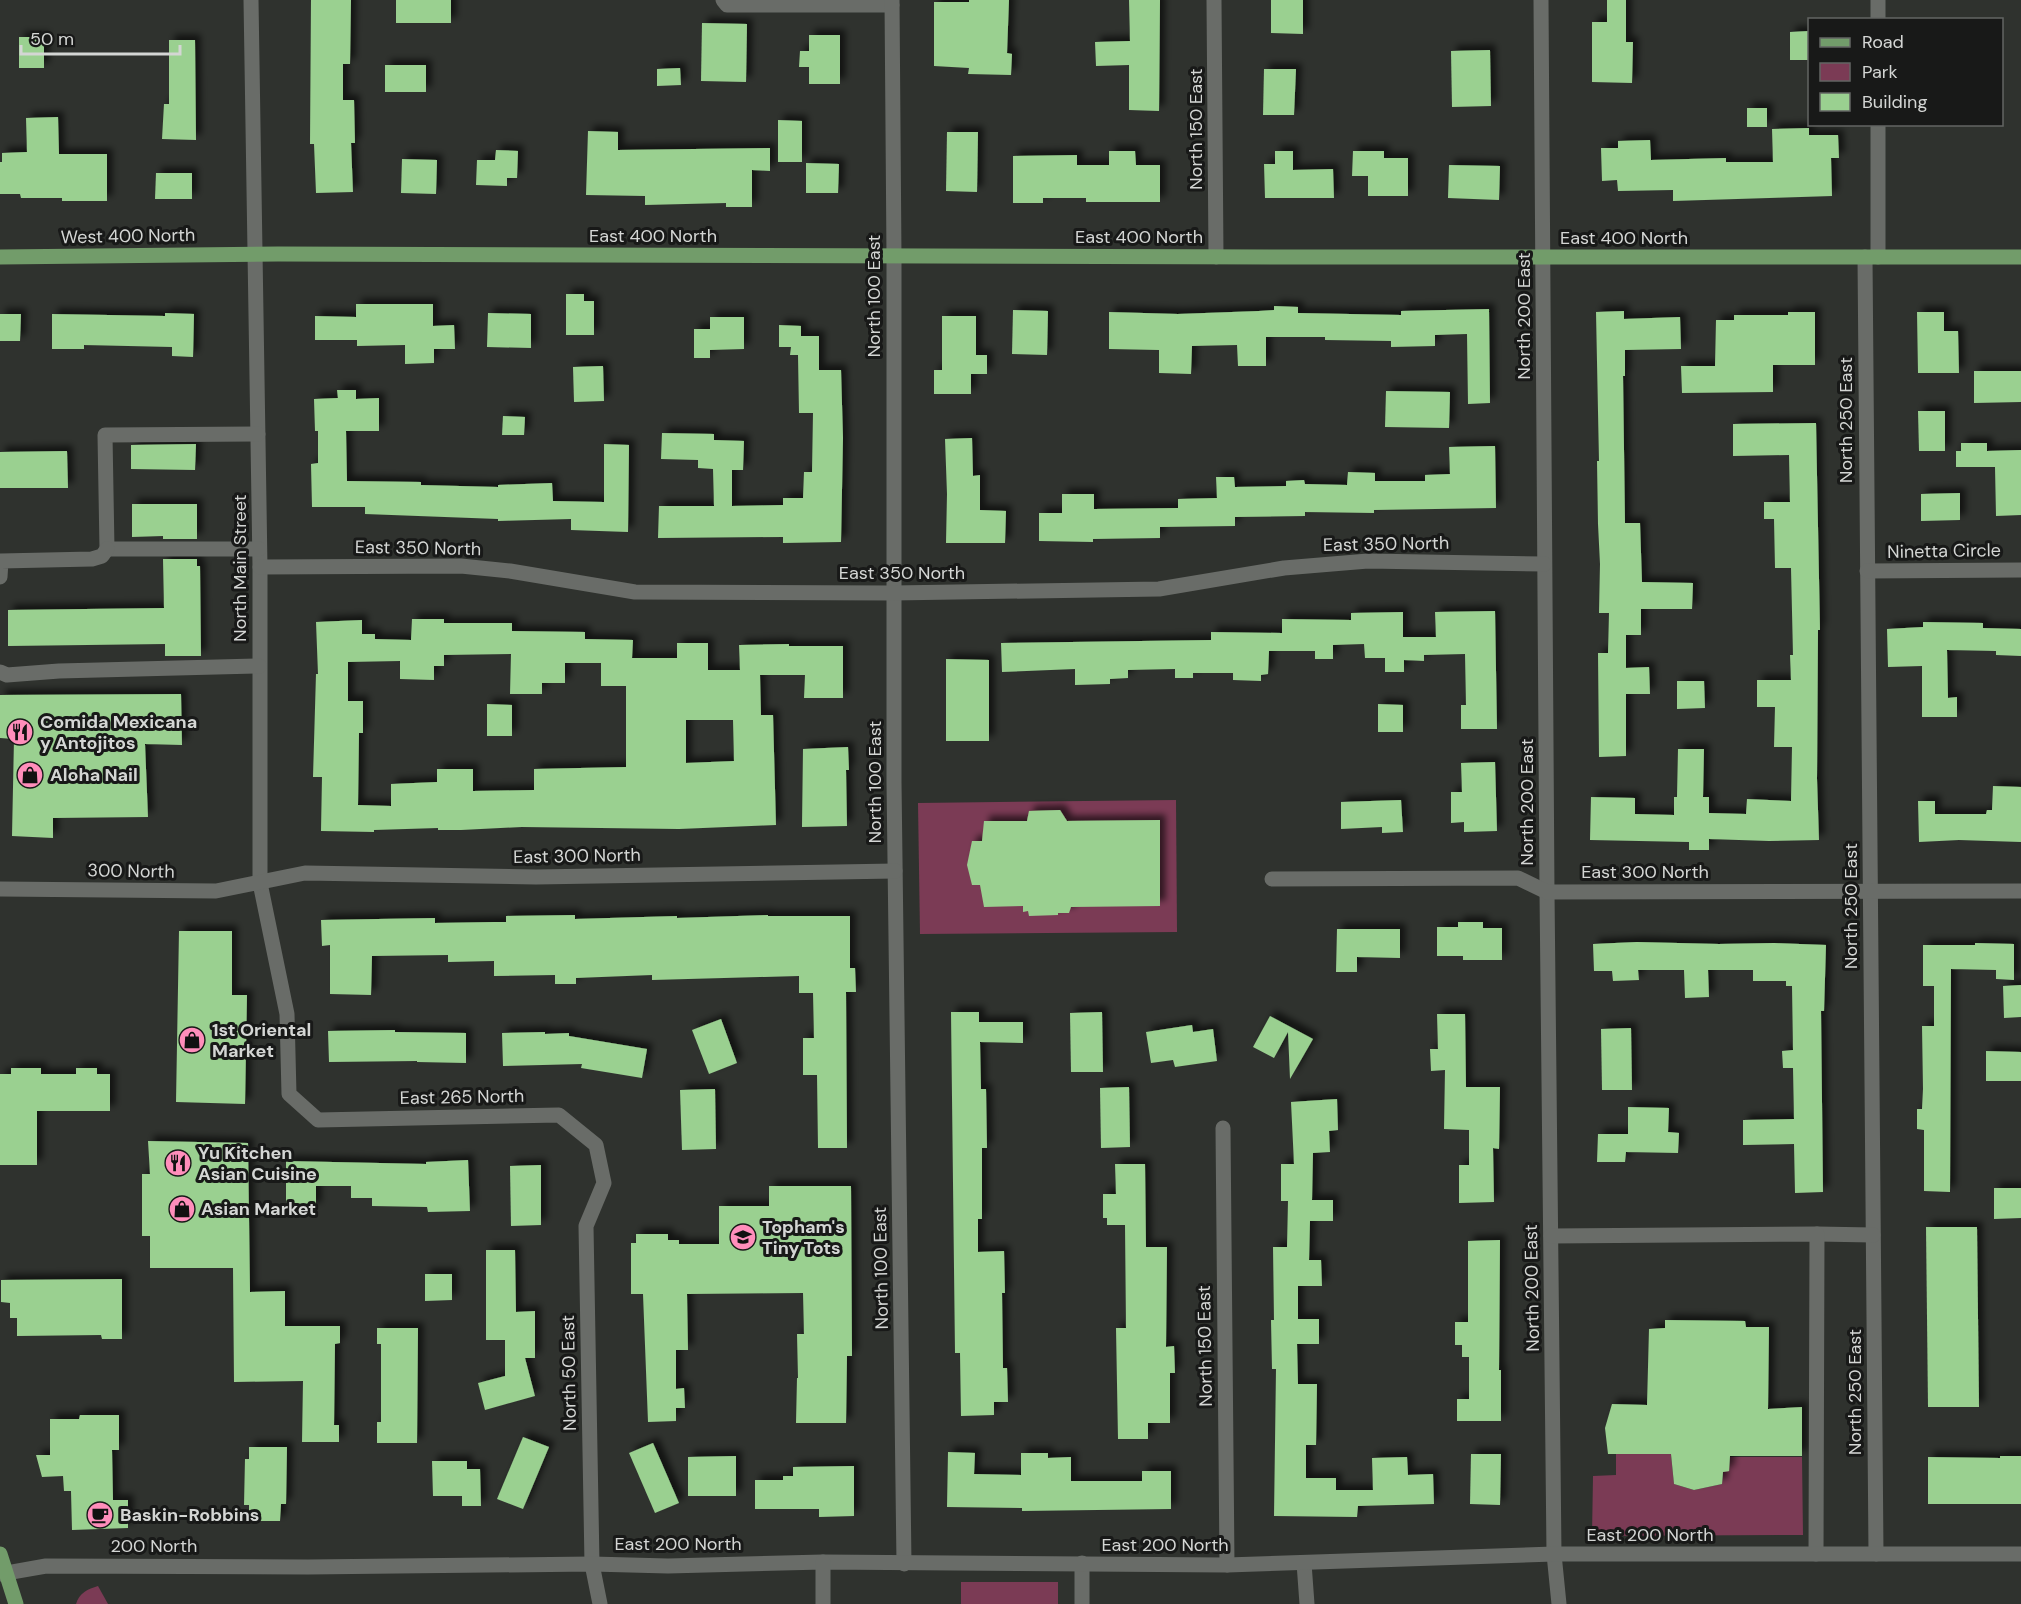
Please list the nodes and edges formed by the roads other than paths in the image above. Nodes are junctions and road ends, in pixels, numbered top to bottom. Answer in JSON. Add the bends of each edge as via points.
{"nodes":[{"id":1,"x":251,"y":0,"type":"edge"},
{"id":2,"x":723,"y":0,"type":"edge"},
{"id":3,"x":1214,"y":0,"type":"edge"},
{"id":4,"x":1541,"y":0,"type":"edge"},
{"id":5,"x":1878,"y":0,"type":"edge"},
{"id":6,"x":892,"y":3,"type":"edge"},
{"id":7,"x":1878,"y":18,"type":"edge"},
{"id":8,"x":1878,"y":126,"type":"edge"},
{"id":9,"x":256,"y":254,"type":"junction"},
{"id":10,"x":894,"y":256,"type":"junction"},
{"id":11,"x":0,"y":257,"type":"edge"},
{"id":12,"x":1216,"y":257,"type":"junction"},
{"id":13,"x":1543,"y":257,"type":"junction"},
{"id":14,"x":1871,"y":257,"type":"junction"},
{"id":15,"x":2021,"y":257,"type":"edge"},
{"id":16,"x":258,"y":434,"type":"junction"},
{"id":17,"x":107,"y":549,"type":"junction"},
{"id":18,"x":259,"y":549,"type":"junction"},
{"id":19,"x":1544,"y":564,"type":"junction"},
{"id":20,"x":260,"y":567,"type":"junction"},
{"id":21,"x":2021,"y":570,"type":"edge"},
{"id":22,"x":1867,"y":571,"type":"junction"},
{"id":23,"x":0,"y":577,"type":"edge"},
{"id":24,"x":893,"y":593,"type":"junction"},
{"id":25,"x":259,"y":666,"type":"junction"},
{"id":26,"x":0,"y":672,"type":"edge"},
{"id":27,"x":895,"y":871,"type":"junction"},
{"id":28,"x":1272,"y":879,"type":"dead end"},
{"id":29,"x":260,"y":883,"type":"junction"},
{"id":30,"x":0,"y":889,"type":"edge"},
{"id":31,"x":1871,"y":890,"type":"junction"},
{"id":32,"x":2021,"y":891,"type":"edge"},
{"id":33,"x":1547,"y":892,"type":"junction"},
{"id":34,"x":318,"y":1120,"type":"joint"},
{"id":35,"x":1223,"y":1128,"type":"dead end"},
{"id":36,"x":597,"y":1145,"type":"joint"},
{"id":37,"x":1817,"y":1234,"type":"junction"},
{"id":38,"x":1873,"y":1235,"type":"junction"},
{"id":39,"x":1551,"y":1236,"type":"junction"},
{"id":40,"x":0,"y":1554,"type":"edge"},
{"id":41,"x":1554,"y":1554,"type":"junction"},
{"id":42,"x":1816,"y":1554,"type":"junction"},
{"id":43,"x":1876,"y":1554,"type":"junction"},
{"id":44,"x":2021,"y":1554,"type":"edge"},
{"id":45,"x":823,"y":1562,"type":"junction"},
{"id":46,"x":1082,"y":1563,"type":"junction"},
{"id":47,"x":1304,"y":1563,"type":"junction"},
{"id":48,"x":592,"y":1564,"type":"junction"},
{"id":49,"x":904,"y":1564,"type":"junction"},
{"id":50,"x":1227,"y":1565,"type":"junction"},
{"id":51,"x":308,"y":1567,"type":"joint"},
{"id":52,"x":3,"y":1574,"type":"edge"},
{"id":53,"x":16,"y":1604,"type":"edge"},
{"id":54,"x":600,"y":1604,"type":"edge"},
{"id":55,"x":823,"y":1604,"type":"edge"},
{"id":56,"x":1082,"y":1604,"type":"edge"},
{"id":57,"x":1307,"y":1604,"type":"edge"},
{"id":58,"x":1559,"y":1604,"type":"edge"}],
"edges":[{"from":1,"to":9,"type":"street","name":"North Main Street"},
{"from":2,"to":6,"type":"street","via":[[727,5]]},
{"from":3,"to":12,"type":"street","name":"North 150 East"},
{"from":4,"to":13,"type":"street","name":"North 200 East"},
{"from":5,"to":7,"type":"street"},
{"from":6,"to":10,"type":"street","name":"North 100 East"},
{"from":8,"to":14,"type":"street","name":"North 250 East"},
{"from":9,"to":10,"type":"main road","name":"East 400 North"},
{"from":9,"to":11,"type":"main road","name":"West 400 North"},
{"from":9,"to":16,"type":"street","name":"North Main Street"},
{"from":10,"to":12,"type":"main road","name":"East 400 North"},
{"from":10,"to":24,"type":"street","name":"North 100 East"},
{"from":12,"to":13,"type":"main road","name":"East 400 North"},
{"from":13,"to":14,"type":"main road","name":"East 400 North"},
{"from":13,"to":19,"type":"street","name":"North 200 East"},
{"from":14,"to":15,"type":"main road","name":"East 400 North"},
{"from":14,"to":22,"type":"street","name":"North 250 East"},
{"from":16,"to":17,"type":"street","via":[[105,435]]},
{"from":16,"to":18,"type":"street","name":"North Main Street"},
{"from":17,"to":18,"type":"street"},
{"from":17,"to":23,"type":"street","via":[[102,556],[92,559],[1,561]]},
{"from":18,"to":20,"type":"street","name":"North Main Street"},
{"from":19,"to":24,"type":"street","name":"East 350 North","via":[[1368,561],[1284,568],[1159,589]]},
{"from":19,"to":33,"type":"street","name":"North 200 East"},
{"from":20,"to":24,"type":"street","name":"East 350 North","via":[[461,566],[635,592]]},
{"from":20,"to":25,"type":"street","name":"North Main Street"},
{"from":21,"to":22,"type":"street","name":"Ninetta Circle"},
{"from":22,"to":31,"type":"street","name":"North 250 East"},
{"from":24,"to":27,"type":"street","name":"North 100 East"},
{"from":25,"to":26,"type":"street","via":[[7,675]]},
{"from":25,"to":29,"type":"street","name":"North Main Street"},
{"from":27,"to":29,"type":"street","name":"East 300 North","via":[[536,877],[305,873]]},
{"from":27,"to":49,"type":"street","name":"North 100 East"},
{"from":28,"to":33,"type":"street","name":"East 300 North","via":[[1518,878]]},
{"from":29,"to":30,"type":"street","name":"300 North","via":[[216,891]]},
{"from":29,"to":34,"type":"street","name":"North Main Street","via":[[287,1014],[289,1094]]},
{"from":31,"to":32,"type":"street","name":"East 300 North"},
{"from":31,"to":33,"type":"street","name":"East 300 North"},
{"from":31,"to":38,"type":"street","name":"North 250 East"},
{"from":33,"to":39,"type":"street","name":"North 200 East"},
{"from":34,"to":36,"type":"street","name":"East 265 North","via":[[559,1115]]},
{"from":35,"to":50,"type":"street","name":"North 150 East"},
{"from":36,"to":48,"type":"street","name":"North 50 East","via":[[604,1183],[586,1227]]},
{"from":37,"to":38,"type":"street"},
{"from":37,"to":39,"type":"street"},
{"from":37,"to":42,"type":"street"},
{"from":38,"to":43,"type":"street","name":"North 250 East"},
{"from":39,"to":41,"type":"street","name":"North 200 East"},
{"from":40,"to":52,"type":"main road"},
{"from":41,"to":42,"type":"street","name":"East 200 North"},
{"from":41,"to":47,"type":"street","name":"East 200 North"},
{"from":41,"to":58,"type":"street","name":"North 200 East"},
{"from":42,"to":43,"type":"street","name":"East 200 North"},
{"from":43,"to":44,"type":"street","name":"East 200 North"},
{"from":45,"to":48,"type":"street","name":"East 200 North"},
{"from":45,"to":49,"type":"street","name":"East 200 North"},
{"from":45,"to":55,"type":"street"},
{"from":46,"to":49,"type":"street","name":"East 200 North"},
{"from":46,"to":50,"type":"street","name":"East 200 North"},
{"from":46,"to":56,"type":"street"},
{"from":47,"to":50,"type":"street","name":"East 200 North"},
{"from":47,"to":57,"type":"street"},
{"from":48,"to":51,"type":"street","name":"East 200 North"},
{"from":48,"to":54,"type":"street","name":"North 50 East"},
{"from":51,"to":52,"type":"street","name":"200 North","via":[[46,1566]]},
{"from":52,"to":53,"type":"main road"}]}
